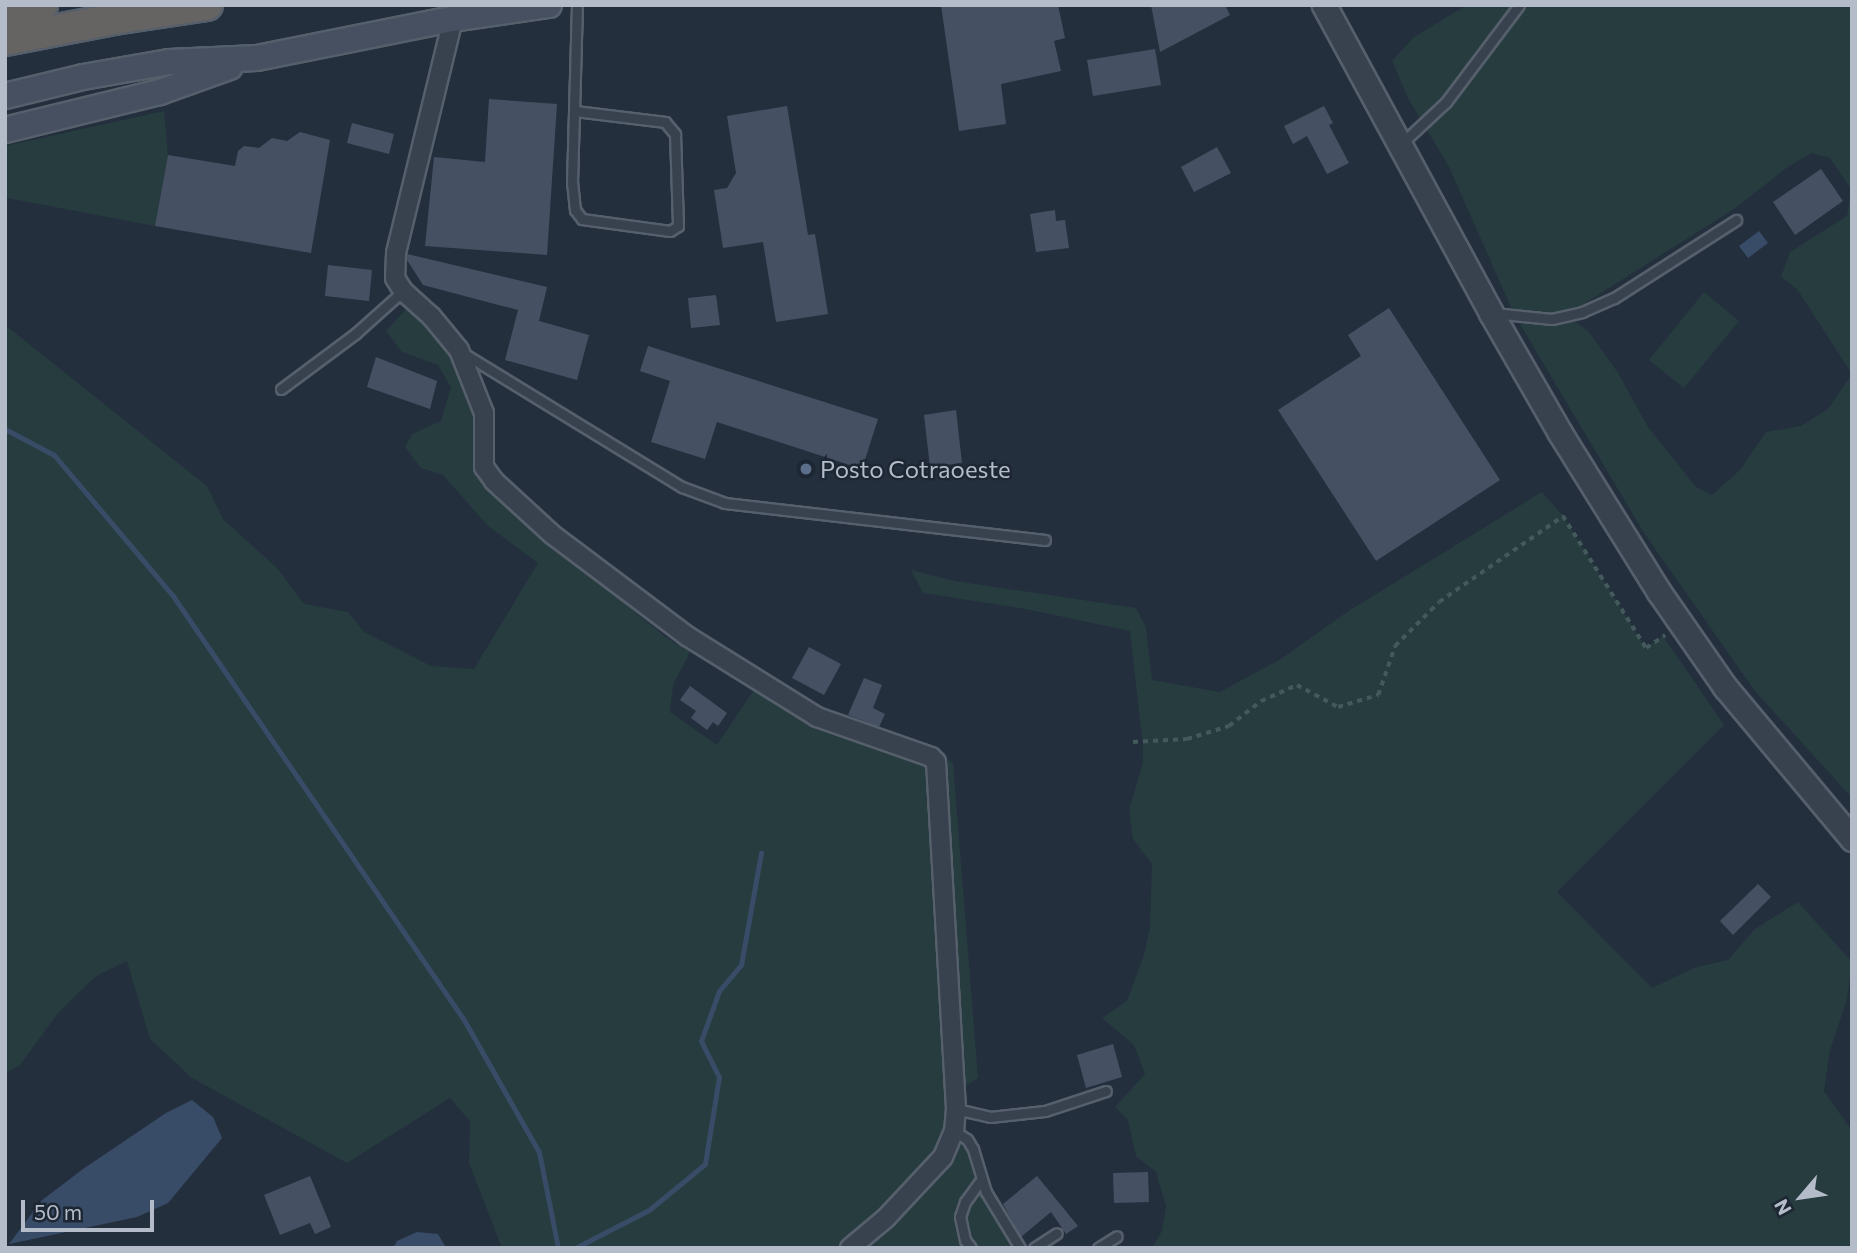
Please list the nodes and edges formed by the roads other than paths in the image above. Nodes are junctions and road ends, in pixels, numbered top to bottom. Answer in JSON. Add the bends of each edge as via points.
{"nodes":[{"id":1,"x":42,"y":5,"type":"edge"},
{"id":2,"x":207,"y":5,"type":"edge"},
{"id":3,"x":549,"y":5,"type":"edge"},
{"id":4,"x":578,"y":5,"type":"edge"},
{"id":5,"x":1324,"y":5,"type":"edge"},
{"id":6,"x":1519,"y":5,"type":"edge"},
{"id":7,"x":5,"y":13,"type":"edge"},
{"id":8,"x":453,"y":19,"type":"junction"},
{"id":9,"x":5,"y":40,"type":"edge"},
{"id":10,"x":257,"y":58,"type":"junction"},
{"id":11,"x":5,"y":96,"type":"edge"},
{"id":12,"x":575,"y":111,"type":"junction"},
{"id":13,"x":5,"y":130,"type":"edge"},
{"id":14,"x":1400,"y":145,"type":"junction"},
{"id":15,"x":1736,"y":220,"type":"dead end"},
{"id":16,"x":403,"y":291,"type":"junction"},
{"id":17,"x":1491,"y":313,"type":"junction"},
{"id":18,"x":459,"y":350,"type":"junction"},
{"id":19,"x":281,"y":389,"type":"dead end"},
{"id":20,"x":1045,"y":540,"type":"dead end"},
{"id":21,"x":1852,"y":839,"type":"edge"},
{"id":22,"x":1106,"y":1091,"type":"dead end"},
{"id":23,"x":956,"y":1109,"type":"junction"},
{"id":24,"x":954,"y":1130,"type":"junction"},
{"id":25,"x":981,"y":1180,"type":"junction"},
{"id":26,"x":1058,"y":1233,"type":"dead end"},
{"id":27,"x":1117,"y":1236,"type":"dead end"},
{"id":28,"x":967,"y":1246,"type":"edge"},
{"id":29,"x":1016,"y":1247,"type":"edge"},
{"id":30,"x":850,"y":1248,"type":"edge"},
{"id":31,"x":1034,"y":1248,"type":"edge"},
{"id":32,"x":1098,"y":1248,"type":"edge"}],
"edges":[{"from":1,"to":7,"type":"highway"},
{"from":2,"to":9,"type":"highway"},
{"from":3,"to":8,"type":"main road"},
{"from":4,"to":12,"type":"lane"},
{"from":5,"to":14,"type":"street"},
{"from":6,"to":14,"type":"lane","via":[[1446,102]]},
{"from":8,"to":10,"type":"main road"},
{"from":8,"to":16,"type":"street","via":[[396,253],[395,278]]},
{"from":10,"to":11,"type":"main road","via":[[169,62]]},
{"from":10,"to":13,"type":"main road","via":[[160,92]]},
{"from":12,"to":12,"type":"lane","via":[[572,183],[575,210],[582,219],[670,231],[678,226],[675,134],[665,122]]},
{"from":14,"to":17,"type":"street"},
{"from":15,"to":17,"type":"lane","via":[[1615,298],[1582,312],[1552,319]]},
{"from":16,"to":18,"type":"street"},
{"from":16,"to":19,"type":"lane"},
{"from":17,"to":21,"type":"street","via":[[1560,433],[1681,623],[1726,687]]},
{"from":18,"to":20,"type":"lane","via":[[682,487],[725,503]]},
{"from":18,"to":23,"type":"street","via":[[484,413],[484,467],[553,535],[687,636],[817,717],[936,762]]},
{"from":22,"to":23,"type":"lane","via":[[1045,1111],[990,1117]]},
{"from":23,"to":24,"type":"street"},
{"from":24,"to":25,"type":"lane","via":[[973,1149]]},
{"from":24,"to":30,"type":"street","via":[[943,1157],[886,1218]]},
{"from":25,"to":28,"type":"lane","via":[[960,1217]]},
{"from":25,"to":29,"type":"lane"},
{"from":26,"to":31,"type":"lane"},
{"from":27,"to":32,"type":"lane"}]}
